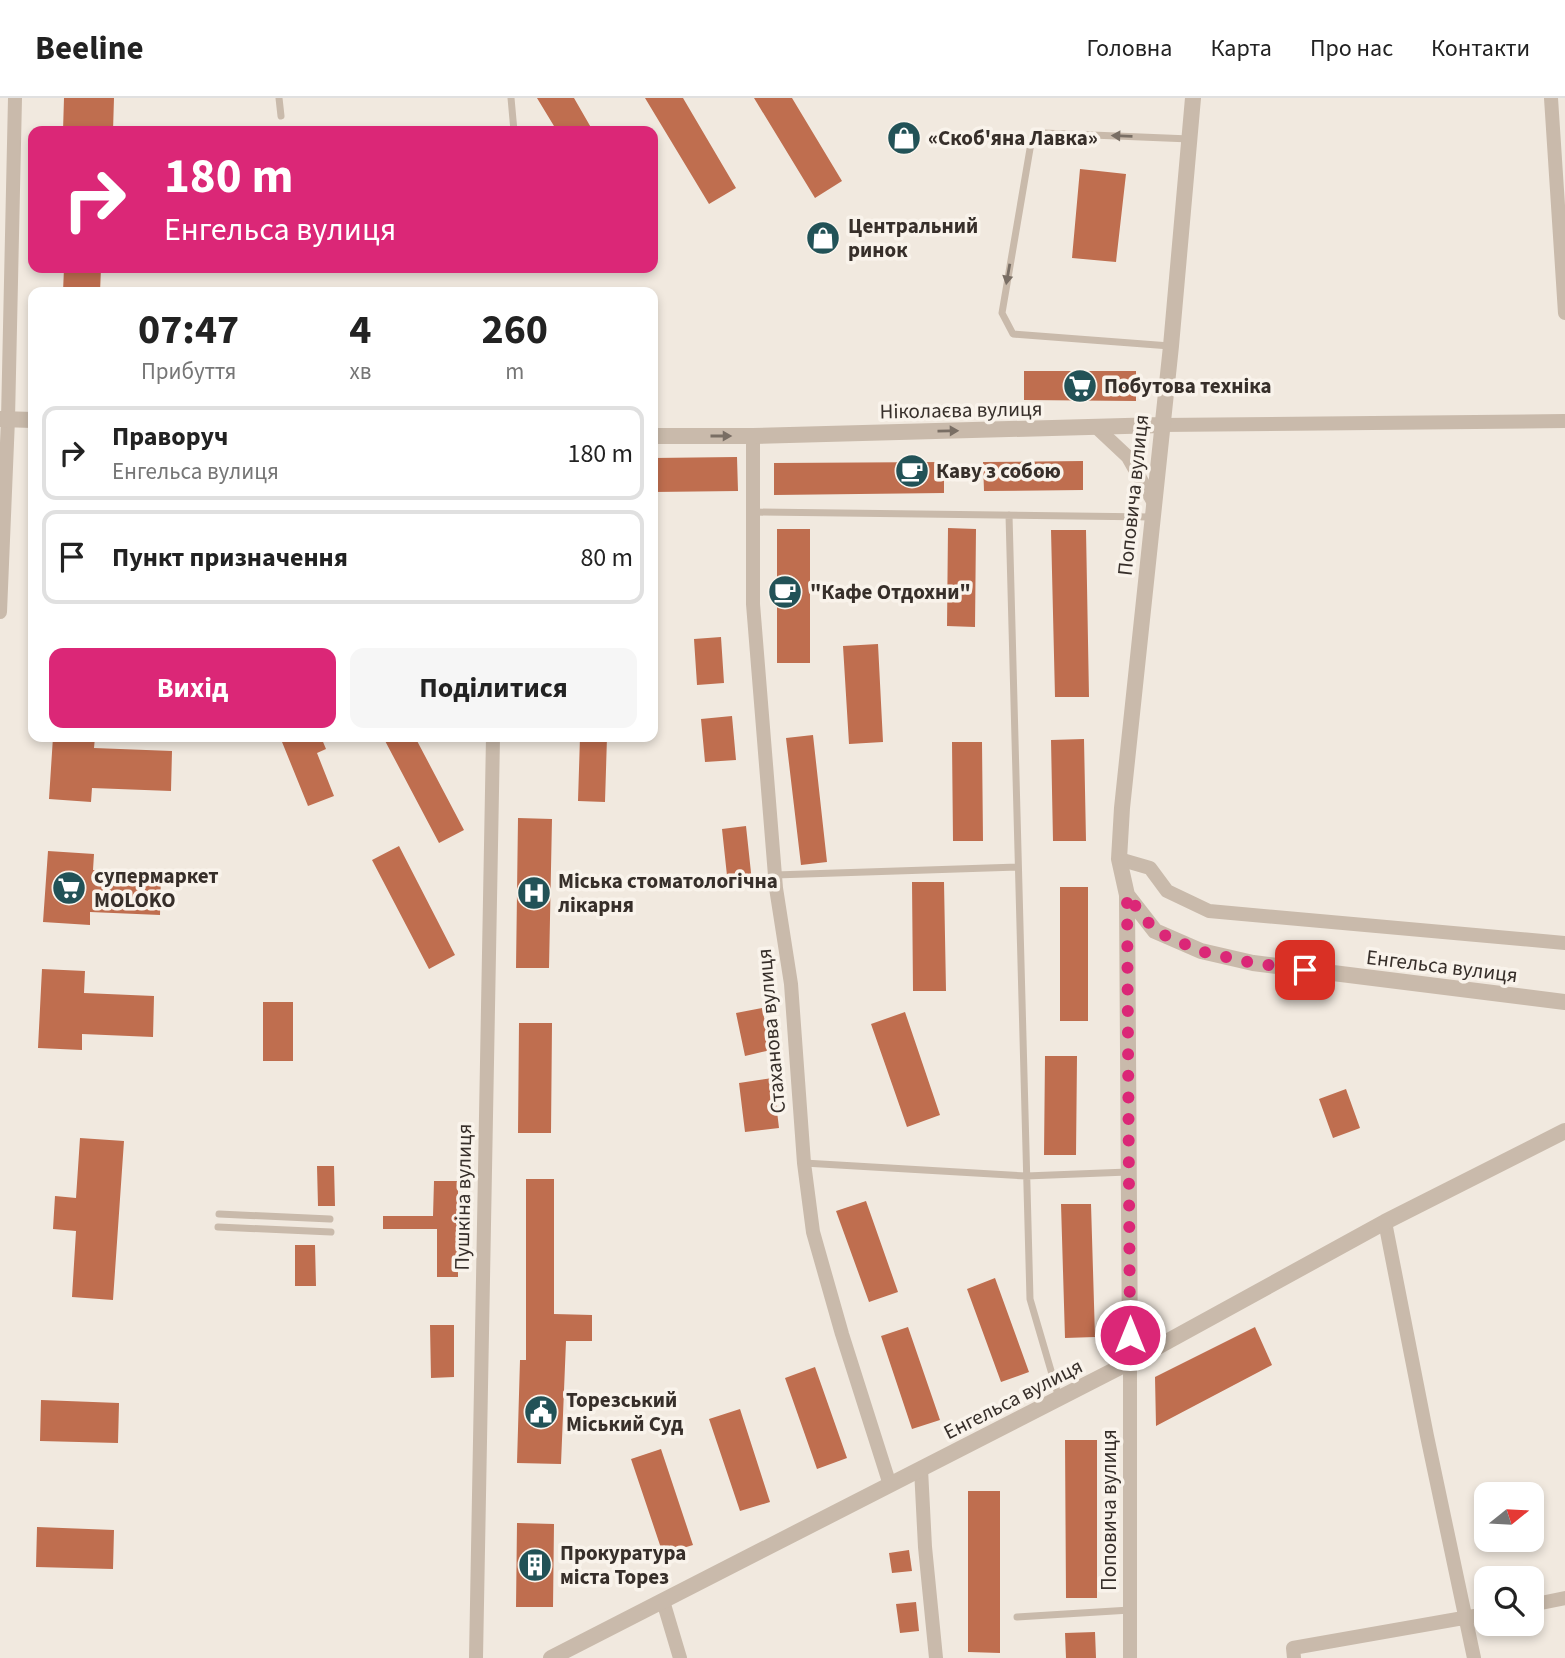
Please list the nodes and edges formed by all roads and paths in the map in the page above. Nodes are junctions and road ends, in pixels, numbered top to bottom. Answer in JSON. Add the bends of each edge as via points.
{"nodes":[{"id":1,"x":15,"y":98,"type":"edge"},
{"id":2,"x":279,"y":98,"type":"edge"},
{"id":3,"x":511,"y":98,"type":"edge"},
{"id":4,"x":1193,"y":98,"type":"edge"},
{"id":5,"x":1551,"y":98,"type":"edge"},
{"id":6,"x":281,"y":116,"type":"dead end"},
{"id":7,"x":514,"y":126,"type":"edge"},
{"id":8,"x":1190,"y":139,"type":"junction"},
{"id":9,"x":1565,"y":313,"type":"edge"},
{"id":10,"x":1171,"y":346,"type":"junction"},
{"id":11,"x":4,"y":419,"type":"edge"},
{"id":12,"x":28,"y":420,"type":"edge"},
{"id":13,"x":1565,"y":421,"type":"edge"},
{"id":14,"x":1161,"y":425,"type":"junction"},
{"id":15,"x":1096,"y":427,"type":"junction"},
{"id":16,"x":658,"y":436,"type":"edge"},
{"id":17,"x":753,"y":436,"type":"junction"},
{"id":18,"x":1153,"y":510,"type":"junction"},
{"id":19,"x":753,"y":512,"type":"junction"},
{"id":20,"x":1009,"y":515,"type":"junction"},
{"id":21,"x":0,"y":612,"type":"edge"},
{"id":22,"x":493,"y":742,"type":"edge"},
{"id":23,"x":1119,"y":859,"type":"junction"},
{"id":24,"x":1018,"y":867,"type":"junction"},
{"id":25,"x":775,"y":875,"type":"junction"},
{"id":26,"x":1127,"y":895,"type":"junction"},
{"id":27,"x":1565,"y":943,"type":"edge"},
{"id":28,"x":1565,"y":1002,"type":"edge"},
{"id":29,"x":1565,"y":1131,"type":"edge"},
{"id":30,"x":804,"y":1163,"type":"junction"},
{"id":31,"x":1129,"y":1172,"type":"junction"},
{"id":32,"x":1026,"y":1176,"type":"junction"},
{"id":33,"x":219,"y":1214,"type":"dead end"},
{"id":34,"x":330,"y":1219,"type":"dead end"},
{"id":35,"x":1385,"y":1223,"type":"junction"},
{"id":36,"x":218,"y":1227,"type":"dead end"},
{"id":37,"x":331,"y":1232,"type":"dead end"},
{"id":38,"x":1130,"y":1362,"type":"junction"},
{"id":39,"x":1059,"y":1398,"type":"junction"},
{"id":40,"x":921,"y":1469,"type":"junction"},
{"id":41,"x":890,"y":1485,"type":"junction"},
{"id":42,"x":1565,"y":1598,"type":"edge"},
{"id":43,"x":663,"y":1601,"type":"junction"},
{"id":44,"x":1544,"y":1602,"type":"edge"},
{"id":45,"x":1130,"y":1611,"type":"junction"},
{"id":46,"x":1474,"y":1616,"type":"edge"},
{"id":47,"x":1017,"y":1617,"type":"dead end"},
{"id":48,"x":1466,"y":1618,"type":"junction"},
{"id":49,"x":476,"y":1658,"type":"edge"},
{"id":50,"x":551,"y":1658,"type":"edge"},
{"id":51,"x":680,"y":1658,"type":"edge"},
{"id":52,"x":936,"y":1658,"type":"edge"},
{"id":53,"x":1130,"y":1658,"type":"edge"},
{"id":54,"x":1294,"y":1658,"type":"edge"},
{"id":55,"x":1474,"y":1658,"type":"edge"}],
"edges":[{"from":1,"to":11,"type":"street"},
{"from":2,"to":6,"type":"lane"},
{"from":3,"to":7,"type":"lane"},
{"from":4,"to":8,"type":"street","name":"Поповича вулиця"},
{"from":5,"to":9,"type":"street"},
{"from":8,"to":10,"type":"street","name":"Поповича вулиця"},
{"from":8,"to":10,"type":"lane","one_way":true,"via":[[1043,134],[1031,144],[1002,313],[1013,334]]},
{"from":10,"to":14,"type":"street","name":"Поповича вулиця"},
{"from":11,"to":12,"type":"street"},
{"from":11,"to":21,"type":"street"},
{"from":13,"to":14,"type":"street","name":"Ніколаєва вулиця"},
{"from":14,"to":15,"type":"street","name":"Ніколаєва вулиця"},
{"from":14,"to":18,"type":"street","name":"Поповича вулиця"},
{"from":17,"to":15,"type":"street","name":"Ніколаєва вулиця","one_way":true},
{"from":15,"to":18,"type":"street","via":[[1128,457]]},
{"from":16,"to":17,"type":"street","name":"Ніколаєва вулиця","one_way":true},
{"from":17,"to":19,"type":"street","name":"Стаханова вулиця"},
{"from":18,"to":20,"type":"lane"},
{"from":18,"to":23,"type":"street","name":"Поповича вулиця"},
{"from":19,"to":20,"type":"lane"},
{"from":19,"to":25,"type":"street","name":"Стаханова вулиця","via":[[753,604]]},
{"from":20,"to":24,"type":"lane"},
{"from":22,"to":49,"type":"street","name":"Пушкіна вулиця"},
{"from":23,"to":26,"type":"street","name":"Поповича вулиця"},
{"from":23,"to":27,"type":"street","via":[[1150,868],[1167,891],[1209,911]]},
{"from":24,"to":25,"type":"lane"},
{"from":24,"to":32,"type":"lane"},
{"from":25,"to":30,"type":"street","name":"Стаханова вулиця","via":[[791,984]]},
{"from":26,"to":28,"type":"street","name":"Енгельса вулиця","via":[[1155,931],[1200,951],[1253,963]]},
{"from":26,"to":31,"type":"street"},
{"from":29,"to":35,"type":"street","name":"Енгельса вулиця"},
{"from":30,"to":32,"type":"lane"},
{"from":30,"to":41,"type":"street","name":"Стаханова вулиця","via":[[813,1232]]},
{"from":31,"to":32,"type":"lane"},
{"from":31,"to":38,"type":"street"},
{"from":32,"to":39,"type":"lane","via":[[1030,1299]]},
{"from":33,"to":34,"type":"lane"},
{"from":35,"to":38,"type":"street","name":"Енгельса вулиця"},
{"from":35,"to":48,"type":"street"},
{"from":36,"to":37,"type":"lane"},
{"from":38,"to":39,"type":"street","name":"Енгельса вулиця"},
{"from":38,"to":45,"type":"street","name":"Поповича вулиця"},
{"from":39,"to":40,"type":"street","name":"Енгельса вулиця"},
{"from":40,"to":41,"type":"street","name":"Енгельса вулиця"},
{"from":40,"to":52,"type":"street"},
{"from":41,"to":43,"type":"street","name":"Енгельса вулиця"},
{"from":42,"to":44,"type":"street"},
{"from":43,"to":50,"type":"street","name":"Енгельса вулиця"},
{"from":43,"to":51,"type":"street"},
{"from":45,"to":47,"type":"lane"},
{"from":45,"to":53,"type":"street","name":"Поповича вулиця"},
{"from":46,"to":48,"type":"street"},
{"from":48,"to":54,"type":"street","via":[[1293,1648]]},
{"from":48,"to":55,"type":"street"}]}
